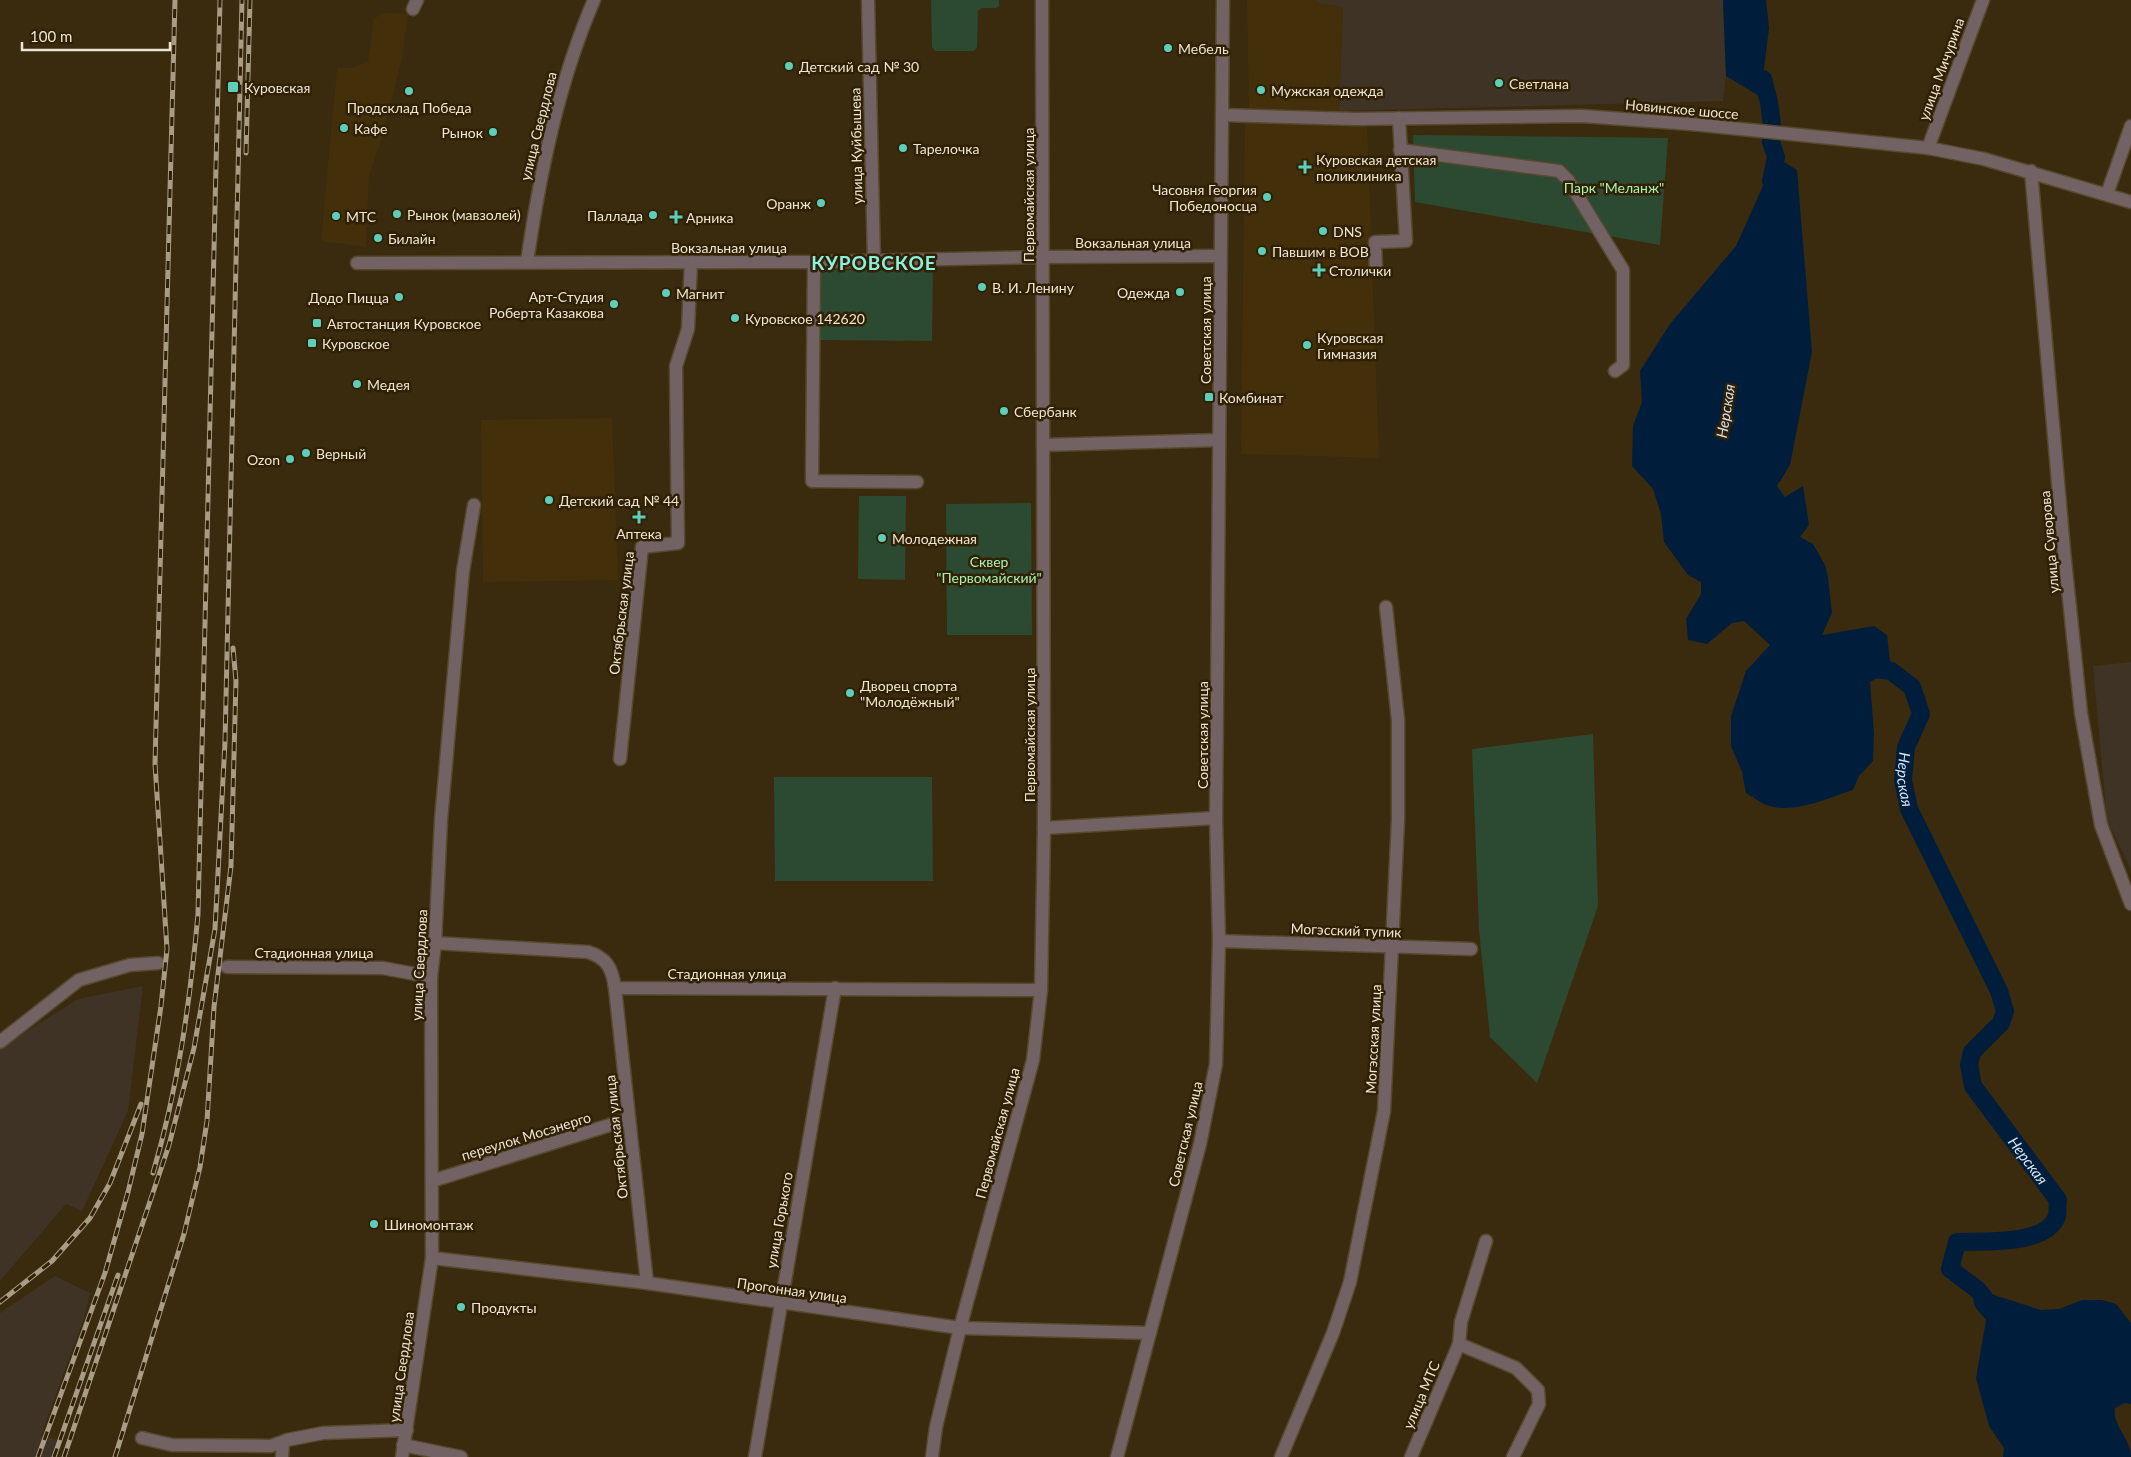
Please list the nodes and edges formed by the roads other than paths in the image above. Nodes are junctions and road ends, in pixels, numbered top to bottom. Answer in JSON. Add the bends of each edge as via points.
{"nodes":[{"id":1,"x":594,"y":0,"type":"edge"},
{"id":2,"x":868,"y":0,"type":"edge"},
{"id":3,"x":1042,"y":0,"type":"edge"},
{"id":4,"x":1223,"y":0,"type":"edge"},
{"id":5,"x":1983,"y":0,"type":"edge"},
{"id":6,"x":1222,"y":115,"type":"junction"},
{"id":7,"x":1399,"y":118,"type":"junction"},
{"id":8,"x":2131,"y":126,"type":"edge"},
{"id":9,"x":1928,"y":148,"type":"junction"},
{"id":10,"x":1400,"y":150,"type":"junction"},
{"id":11,"x":2031,"y":171,"type":"junction"},
{"id":12,"x":2107,"y":194,"type":"junction"},
{"id":13,"x":2131,"y":202,"type":"edge"},
{"id":14,"x":1220,"y":256,"type":"junction"},
{"id":15,"x":1044,"y":257,"type":"junction"},
{"id":16,"x":526,"y":262,"type":"junction"},
{"id":17,"x":692,"y":262,"type":"junction"},
{"id":18,"x":814,"y":262,"type":"junction"},
{"id":19,"x":874,"y":262,"type":"junction"},
{"id":20,"x":357,"y":263,"type":"dead end"},
{"id":21,"x":1376,"y":270,"type":"dead end"},
{"id":22,"x":1615,"y":371,"type":"dead end"},
{"id":23,"x":1219,"y":440,"type":"junction"},
{"id":24,"x":1043,"y":445,"type":"junction"},
{"id":25,"x":917,"y":482,"type":"dead end"},
{"id":26,"x":474,"y":504,"type":"dead end"},
{"id":27,"x":1386,"y":607,"type":"dead end"},
{"id":28,"x":620,"y":759,"type":"dead end"},
{"id":29,"x":1216,"y":818,"type":"junction"},
{"id":30,"x":1044,"y":828,"type":"junction"},
{"id":31,"x":2131,"y":904,"type":"edge"},
{"id":32,"x":1219,"y":941,"type":"junction"},
{"id":33,"x":435,"y":943,"type":"junction"},
{"id":34,"x":1392,"y":947,"type":"junction"},
{"id":35,"x":1471,"y":949,"type":"dead end"},
{"id":36,"x":158,"y":963,"type":"dead end"},
{"id":37,"x":227,"y":967,"type":"dead end"},
{"id":38,"x":431,"y":977,"type":"junction"},
{"id":39,"x":615,"y":988,"type":"junction"},
{"id":40,"x":835,"y":988,"type":"junction"},
{"id":41,"x":1041,"y":990,"type":"junction"},
{"id":42,"x":0,"y":1042,"type":"edge"},
{"id":43,"x":629,"y":1119,"type":"junction"},
{"id":44,"x":432,"y":1181,"type":"junction"},
{"id":45,"x":1486,"y":1241,"type":"dead end"},
{"id":46,"x":432,"y":1258,"type":"junction"},
{"id":47,"x":647,"y":1283,"type":"junction"},
{"id":48,"x":780,"y":1304,"type":"junction"},
{"id":49,"x":960,"y":1328,"type":"junction"},
{"id":50,"x":1150,"y":1333,"type":"junction"},
{"id":51,"x":1458,"y":1344,"type":"junction"},
{"id":52,"x":407,"y":1430,"type":"junction"},
{"id":53,"x":142,"y":1438,"type":"dead end"},
{"id":54,"x":283,"y":1442,"type":"junction"},
{"id":55,"x":402,"y":1451,"type":"edge"},
{"id":56,"x":282,"y":1457,"type":"edge"},
{"id":57,"x":461,"y":1457,"type":"edge"},
{"id":58,"x":755,"y":1457,"type":"edge"},
{"id":59,"x":932,"y":1457,"type":"edge"},
{"id":60,"x":1117,"y":1457,"type":"edge"},
{"id":61,"x":1281,"y":1457,"type":"edge"},
{"id":62,"x":1411,"y":1457,"type":"edge"},
{"id":63,"x":1513,"y":1457,"type":"edge"}],
"edges":[{"from":1,"to":16,"type":"street","name":"улица Свердлова","via":[[560,93],[537,188]]},
{"from":2,"to":19,"type":"street","name":"улица Куйбышева"},
{"from":3,"to":15,"type":"street","name":"Первомайская улица"},
{"from":4,"to":6,"type":"street","name":"Советская улица"},
{"from":5,"to":9,"type":"street","name":"улица Мичурина"},
{"from":6,"to":7,"type":"street","name":"Новинское шоссе"},
{"from":6,"to":14,"type":"street","name":"Советская улица"},
{"from":7,"to":9,"type":"street","name":"Новинское шоссе","via":[[1582,116]]},
{"from":7,"to":10,"type":"street"},
{"from":8,"to":12,"type":"street"},
{"from":9,"to":11,"type":"street","name":"Новинское шоссе"},
{"from":10,"to":21,"type":"street","via":[[1406,242],[1375,242]]},
{"from":10,"to":22,"type":"street","via":[[1559,171],[1568,180],[1623,270],[1622,365]]},
{"from":11,"to":12,"type":"street","name":"Новинское шоссе"},
{"from":11,"to":31,"type":"street","name":"улица Суворова","via":[[2081,713],[2101,825]]},
{"from":12,"to":13,"type":"street","name":"Новинское шоссе"},
{"from":14,"to":15,"type":"street","name":"Вокзальная улица"},
{"from":14,"to":23,"type":"street","name":"Советская улица"},
{"from":15,"to":19,"type":"street","name":"Вокзальная улица"},
{"from":15,"to":24,"type":"street","name":"Первомайская улица"},
{"from":16,"to":17,"type":"street","name":"Вокзальная улица"},
{"from":16,"to":20,"type":"street","name":"Вокзальная улица"},
{"from":17,"to":18,"type":"street","name":"Вокзальная улица"},
{"from":17,"to":28,"type":"street","name":"Октябрьская улица","via":[[688,329],[676,366],[678,543],[642,547]]},
{"from":18,"to":19,"type":"street","name":"Вокзальная улица"},
{"from":18,"to":25,"type":"street","via":[[812,481]]},
{"from":23,"to":24,"type":"street"},
{"from":23,"to":29,"type":"street","name":"Советская улица"},
{"from":24,"to":30,"type":"street","name":"Первомайская улица"},
{"from":26,"to":33,"type":"street","name":"улица Свердлова","via":[[464,571],[442,813]]},
{"from":27,"to":34,"type":"street","name":"Могэсская улица","via":[[1398,720],[1398,820]]},
{"from":29,"to":30,"type":"street"},
{"from":29,"to":32,"type":"street","name":"Советская улица"},
{"from":30,"to":41,"type":"street","name":"Первомайская улица"},
{"from":32,"to":34,"type":"street","name":"Могэсский тупик"},
{"from":32,"to":50,"type":"street","name":"Советская улица","via":[[1216,1064],[1200,1144]]},
{"from":33,"to":38,"type":"street","name":"улица Свердлова"},
{"from":33,"to":39,"type":"street","via":[[588,952],[599,956],[612,969]]},
{"from":34,"to":35,"type":"street","name":"Могэсский тупик"},
{"from":34,"to":61,"type":"street","name":"Могэсская улица","via":[[1384,1110],[1350,1282],[1333,1333]]},
{"from":36,"to":42,"type":"street","via":[[130,965],[79,980]]},
{"from":37,"to":38,"type":"street","name":"Стадионная улица","via":[[383,968]]},
{"from":38,"to":44,"type":"street","name":"улица Свердлова"},
{"from":39,"to":40,"type":"street","name":"Стадионная улица"},
{"from":39,"to":43,"type":"street","name":"Октябрьская улица"},
{"from":40,"to":41,"type":"street","name":"Стадионная улица"},
{"from":40,"to":48,"type":"street","name":"улица Горького"},
{"from":41,"to":49,"type":"street","name":"Первомайская улица","via":[[1032,1060]]},
{"from":43,"to":44,"type":"street","name":"переулок Мосэнерго"},
{"from":43,"to":47,"type":"street","name":"Октябрьская улица"},
{"from":44,"to":46,"type":"street","name":"улица Свердлова"},
{"from":45,"to":51,"type":"street","name":"улица МТС","via":[[1461,1322]]},
{"from":46,"to":47,"type":"street","name":"Прогонная улица"},
{"from":46,"to":52,"type":"street","name":"улица Свердлова"},
{"from":47,"to":48,"type":"street","name":"Прогонная улица"},
{"from":48,"to":49,"type":"street","name":"Прогонная улица"},
{"from":48,"to":58,"type":"street","name":"улица Горького"},
{"from":49,"to":50,"type":"street","name":"Прогонная улица"},
{"from":49,"to":59,"type":"street","name":"Первомайская улица"},
{"from":50,"to":60,"type":"street","name":"Советская улица"},
{"from":51,"to":62,"type":"street","name":"улица МТС"},
{"from":51,"to":63,"type":"street","via":[[1516,1368],[1538,1390],[1539,1404]]},
{"from":52,"to":54,"type":"street","via":[[324,1433]]},
{"from":52,"to":55,"type":"street","name":"улица Свердлова"},
{"from":53,"to":54,"type":"street","via":[[172,1445],[271,1446]]},
{"from":54,"to":56,"type":"street"},
{"from":55,"to":57,"type":"street"}]}
